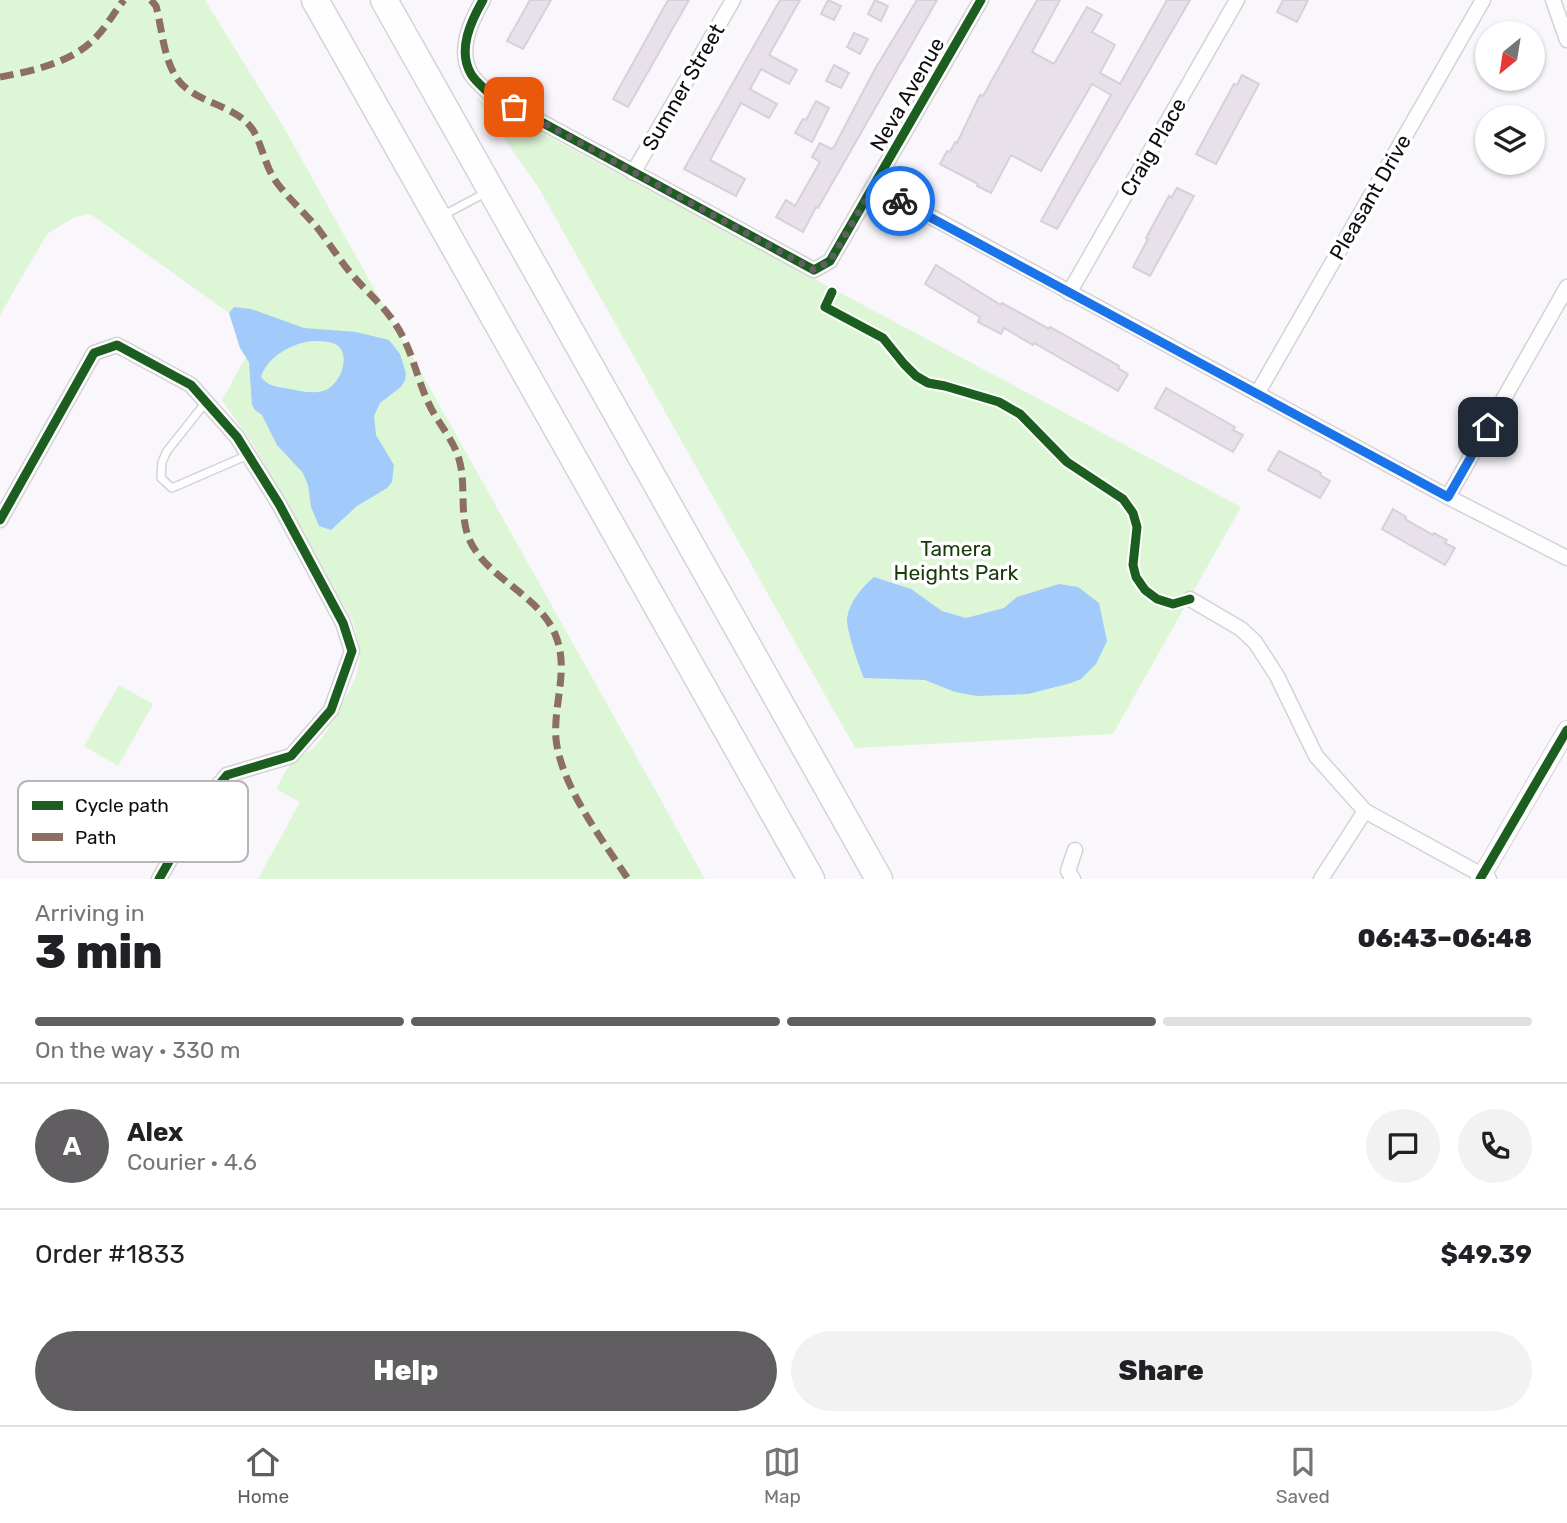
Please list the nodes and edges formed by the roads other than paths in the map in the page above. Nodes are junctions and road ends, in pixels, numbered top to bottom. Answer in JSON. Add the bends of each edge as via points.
{"nodes":[{"id":1,"x":316,"y":0,"type":"edge"},
{"id":2,"x":383,"y":0,"type":"edge"},
{"id":3,"x":483,"y":0,"type":"edge"},
{"id":4,"x":733,"y":0,"type":"edge"},
{"id":5,"x":981,"y":0,"type":"edge"},
{"id":6,"x":1237,"y":0,"type":"edge"},
{"id":7,"x":1483,"y":0,"type":"edge"},
{"id":8,"x":1553,"y":0,"type":"edge"},
{"id":9,"x":1567,"y":40,"type":"edge"},
{"id":10,"x":633,"y":173,"type":"junction"},
{"id":11,"x":874,"y":186,"type":"junction"},
{"id":12,"x":491,"y":190,"type":"junction"},
{"id":13,"x":438,"y":218,"type":"junction"},
{"id":14,"x":1567,"y":287,"type":"edge"},
{"id":15,"x":1069,"y":293,"type":"junction"},
{"id":16,"x":1257,"y":394,"type":"junction"},
{"id":17,"x":206,"y":402,"type":"junction"},
{"id":18,"x":249,"y":455,"type":"junction"},
{"id":19,"x":1448,"y":497,"type":"junction"},
{"id":20,"x":0,"y":520,"type":"edge"},
{"id":21,"x":1567,"y":558,"type":"edge"},
{"id":22,"x":1190,"y":599,"type":"dead end"},
{"id":23,"x":1567,"y":730,"type":"edge"},
{"id":24,"x":222,"y":781,"type":"edge"},
{"id":25,"x":1365,"y":811,"type":"junction"},
{"id":26,"x":1075,"y":850,"type":"dead end"},
{"id":27,"x":169,"y":862,"type":"edge"},
{"id":28,"x":1484,"y":878,"type":"edge"},
{"id":29,"x":159,"y":879,"type":"edge"},
{"id":30,"x":811,"y":879,"type":"edge"},
{"id":31,"x":879,"y":879,"type":"edge"},
{"id":32,"x":1073,"y":879,"type":"edge"},
{"id":33,"x":1321,"y":879,"type":"edge"}],
"edges":[{"from":1,"to":13,"type":"highway"},
{"from":2,"to":12,"type":"highway"},
{"from":3,"to":10,"type":"street","via":[[470,22],[465,54],[471,74],[491,94]]},
{"from":4,"to":10,"type":"street","name":"Sumner Street"},
{"from":5,"to":11,"type":"street","name":"Neva Avenue"},
{"from":6,"to":15,"type":"street","name":"Craig Place"},
{"from":7,"to":16,"type":"street","name":"Pleasant Drive"},
{"from":8,"to":9,"type":"street"},
{"from":10,"to":11,"type":"street","name":"Neva Avenue","via":[[814,270],[830,261]]},
{"from":11,"to":15,"type":"street"},
{"from":12,"to":13,"type":"lane"},
{"from":12,"to":31,"type":"highway"},
{"from":13,"to":30,"type":"highway"},
{"from":14,"to":19,"type":"street"},
{"from":15,"to":16,"type":"street"},
{"from":16,"to":19,"type":"street"},
{"from":17,"to":18,"type":"street"},
{"from":17,"to":18,"type":"lane","via":[[167,451],[161,478],[172,488]]},
{"from":17,"to":20,"type":"street","via":[[191,385],[117,345],[94,353]]},
{"from":18,"to":24,"type":"street","via":[[343,623],[352,651],[331,709],[291,756],[227,775]]},
{"from":19,"to":21,"type":"street"},
{"from":22,"to":25,"type":"street","via":[[1255,642],[1316,756]]},
{"from":23,"to":28,"type":"street"},
{"from":25,"to":28,"type":"street"},
{"from":25,"to":33,"type":"street"},
{"from":26,"to":32,"type":"street","via":[[1068,871]]},
{"from":27,"to":29,"type":"street"}]}
